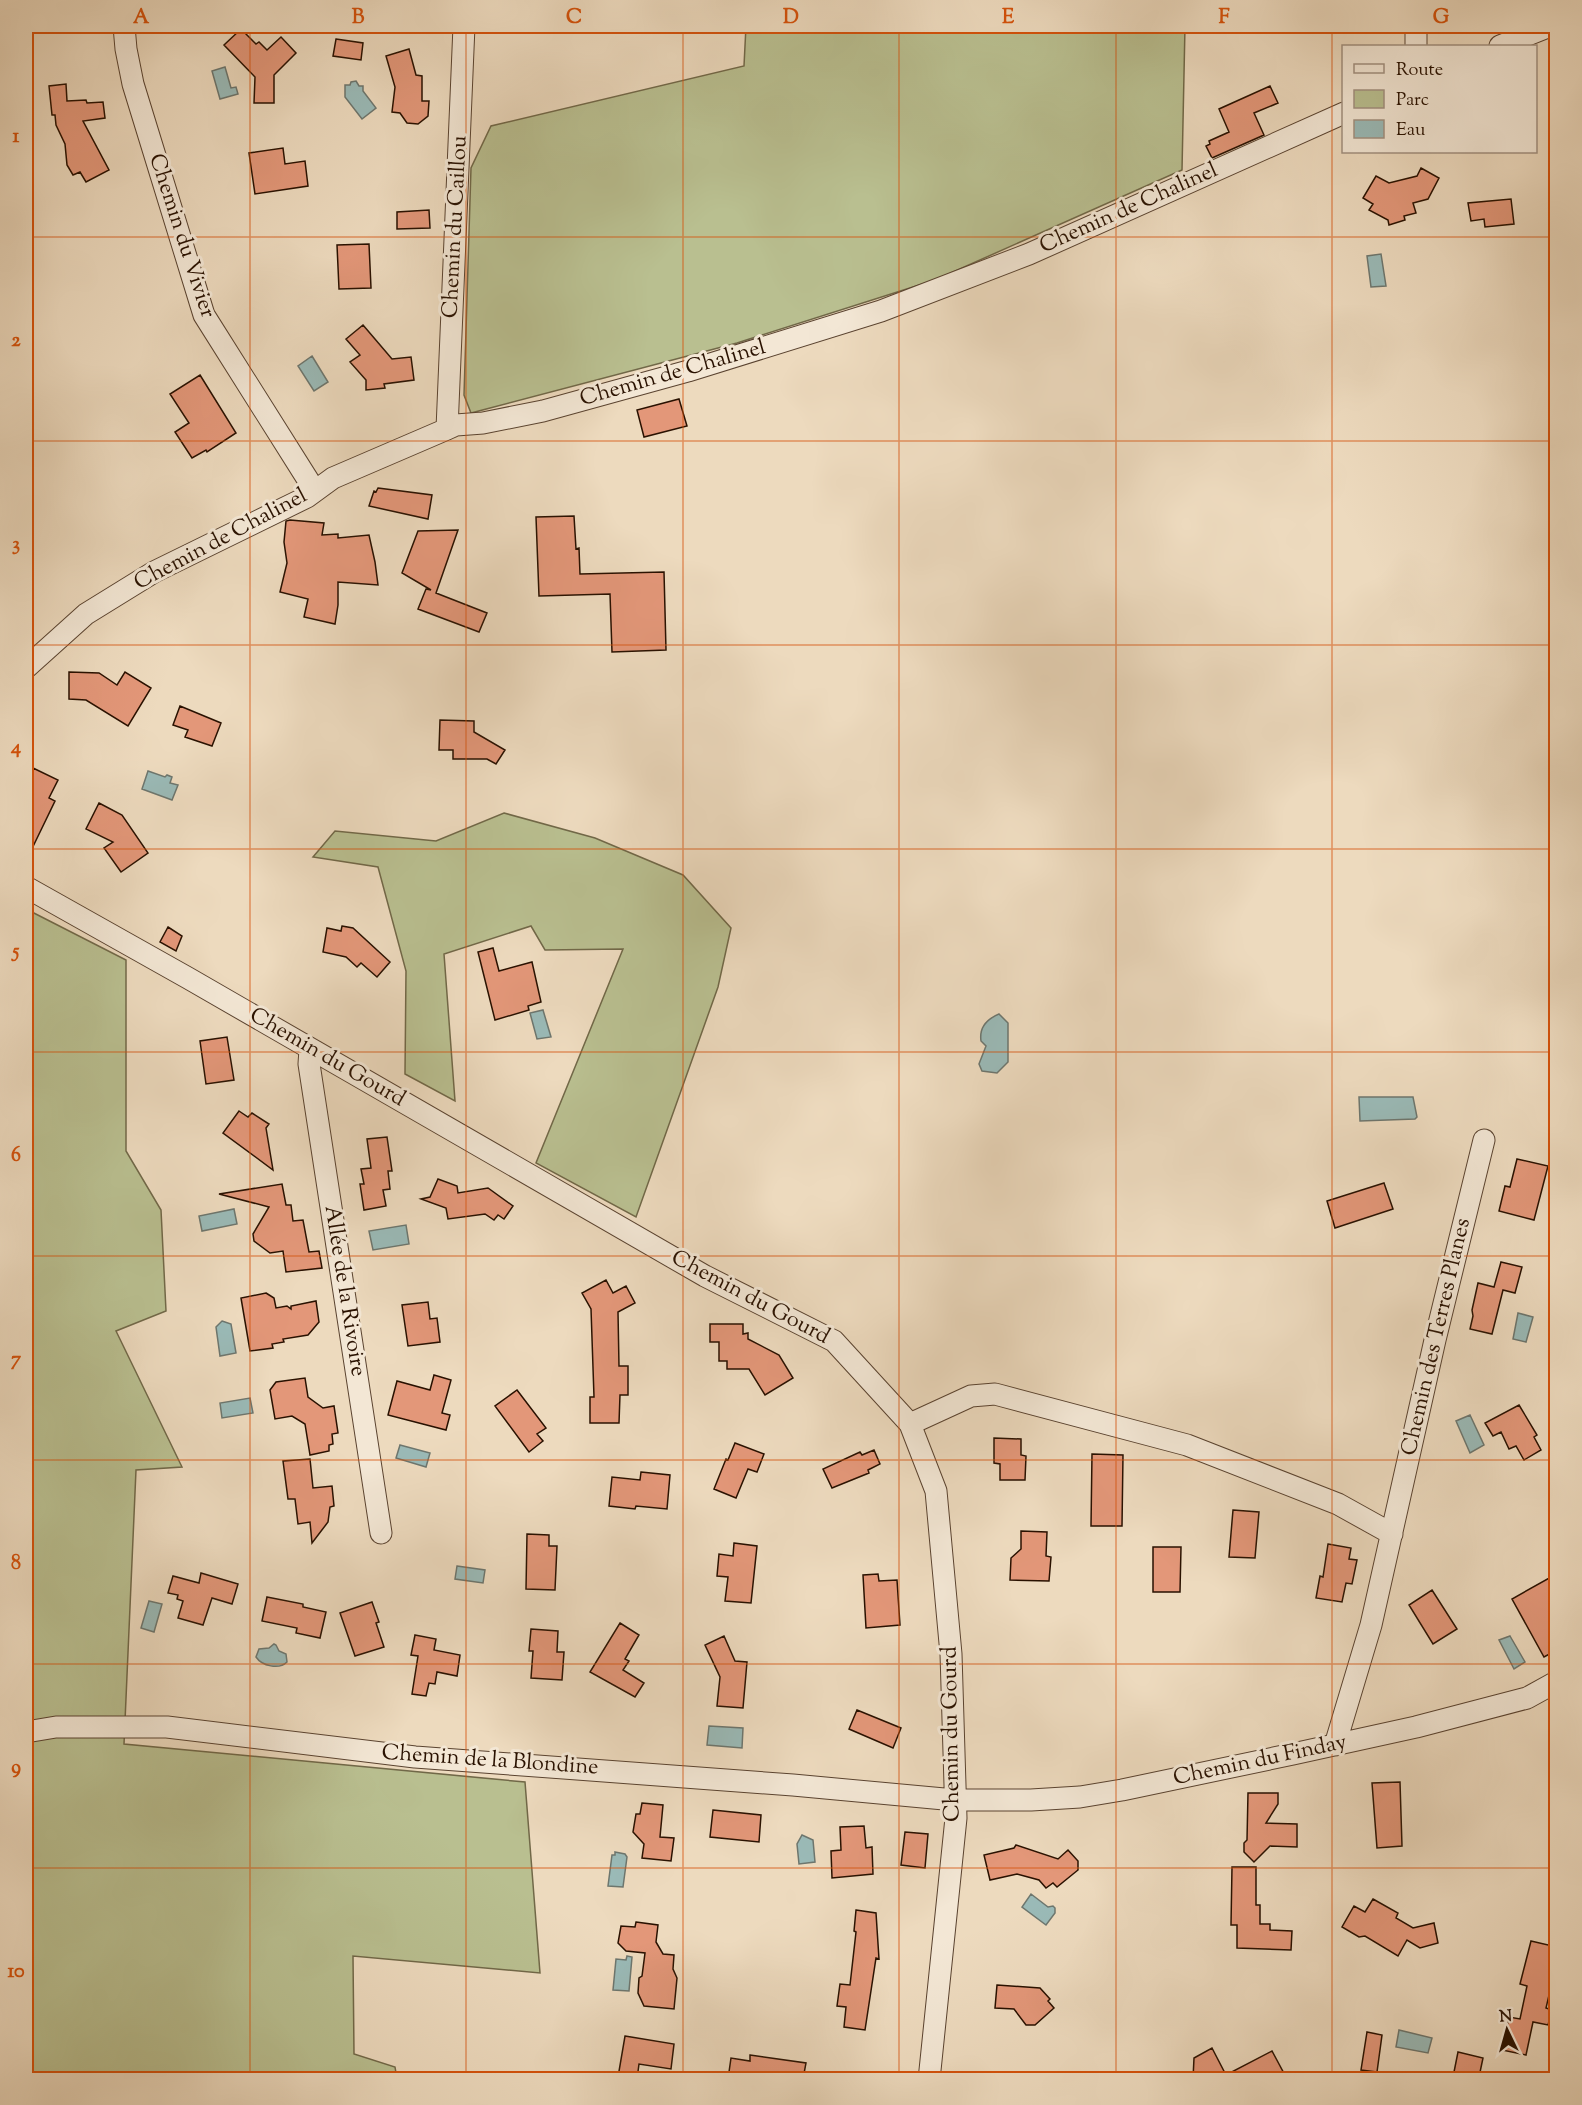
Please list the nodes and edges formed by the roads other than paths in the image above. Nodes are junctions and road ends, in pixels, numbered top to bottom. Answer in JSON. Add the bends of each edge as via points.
{"nodes":[{"id":1,"x":124,"y":26,"type":"edge"},
{"id":2,"x":464,"y":26,"type":"edge"},
{"id":3,"x":1416,"y":26,"type":"edge"},
{"id":4,"x":1550,"y":26,"type":"edge"},
{"id":5,"x":1416,"y":45,"type":"edge"},
{"id":6,"x":1502,"y":45,"type":"edge"},
{"id":7,"x":1342,"y":114,"type":"edge"},
{"id":8,"x":447,"y":429,"type":"junction"},
{"id":9,"x":315,"y":491,"type":"junction"},
{"id":10,"x":26,"y":668,"type":"edge"},
{"id":11,"x":26,"y":887,"type":"edge"},
{"id":12,"x":310,"y":1049,"type":"junction"},
{"id":13,"x":1484,"y":1140,"type":"dead end"},
{"id":14,"x":910,"y":1425,"type":"junction"},
{"id":15,"x":381,"y":1533,"type":"dead end"},
{"id":16,"x":1392,"y":1534,"type":"junction"},
{"id":17,"x":1557,"y":1682,"type":"edge"},
{"id":18,"x":26,"y":1732,"type":"edge"},
{"id":19,"x":1335,"y":1745,"type":"junction"},
{"id":20,"x":955,"y":1800,"type":"junction"},
{"id":21,"x":929,"y":2079,"type":"edge"}],
"edges":[{"from":1,"to":9,"type":"street","name":"Chemin du Vivier","via":[[133,84],[204,315]]},
{"from":2,"to":8,"type":"street","name":"Chemin du Caillou"},
{"from":3,"to":5,"type":"street"},
{"from":4,"to":6,"type":"street"},
{"from":7,"to":8,"type":"street","name":"Chemin de Chalinel","via":[[1029,254],[881,312],[543,411]]},
{"from":8,"to":9,"type":"street","name":"Chemin de Chalinel","via":[[333,478]]},
{"from":9,"to":10,"type":"street","name":"Chemin de Chalinel","via":[[154,572],[86,614]]},
{"from":11,"to":12,"type":"street","name":"Chemin du Gourd"},
{"from":12,"to":14,"type":"street","name":"Chemin du Gourd","via":[[705,1276],[834,1341]]},
{"from":12,"to":15,"type":"street","name":"Allée de la Rivoire","via":[[309,1064]]},
{"from":13,"to":16,"type":"street","name":"Chemin des Terres Planes","via":[[1434,1340]]},
{"from":14,"to":16,"type":"street","via":[[970,1396],[995,1394],[1187,1445],[1338,1504]]},
{"from":14,"to":20,"type":"street","name":"Chemin du Gourd","via":[[936,1491],[951,1654]]},
{"from":16,"to":19,"type":"street","name":"Chemin des Terres Planes","via":[[1371,1624]]},
{"from":17,"to":19,"type":"street","name":"Chemin du Finday","via":[[1527,1698]]},
{"from":18,"to":20,"type":"street","name":"Chemin de la Blondine","via":[[56,1726],[167,1727],[415,1757]]},
{"from":19,"to":20,"type":"street","name":"Chemin du Finday","via":[[1080,1797]]},
{"from":20,"to":21,"type":"street","name":"Chemin du Gourd"}]}
